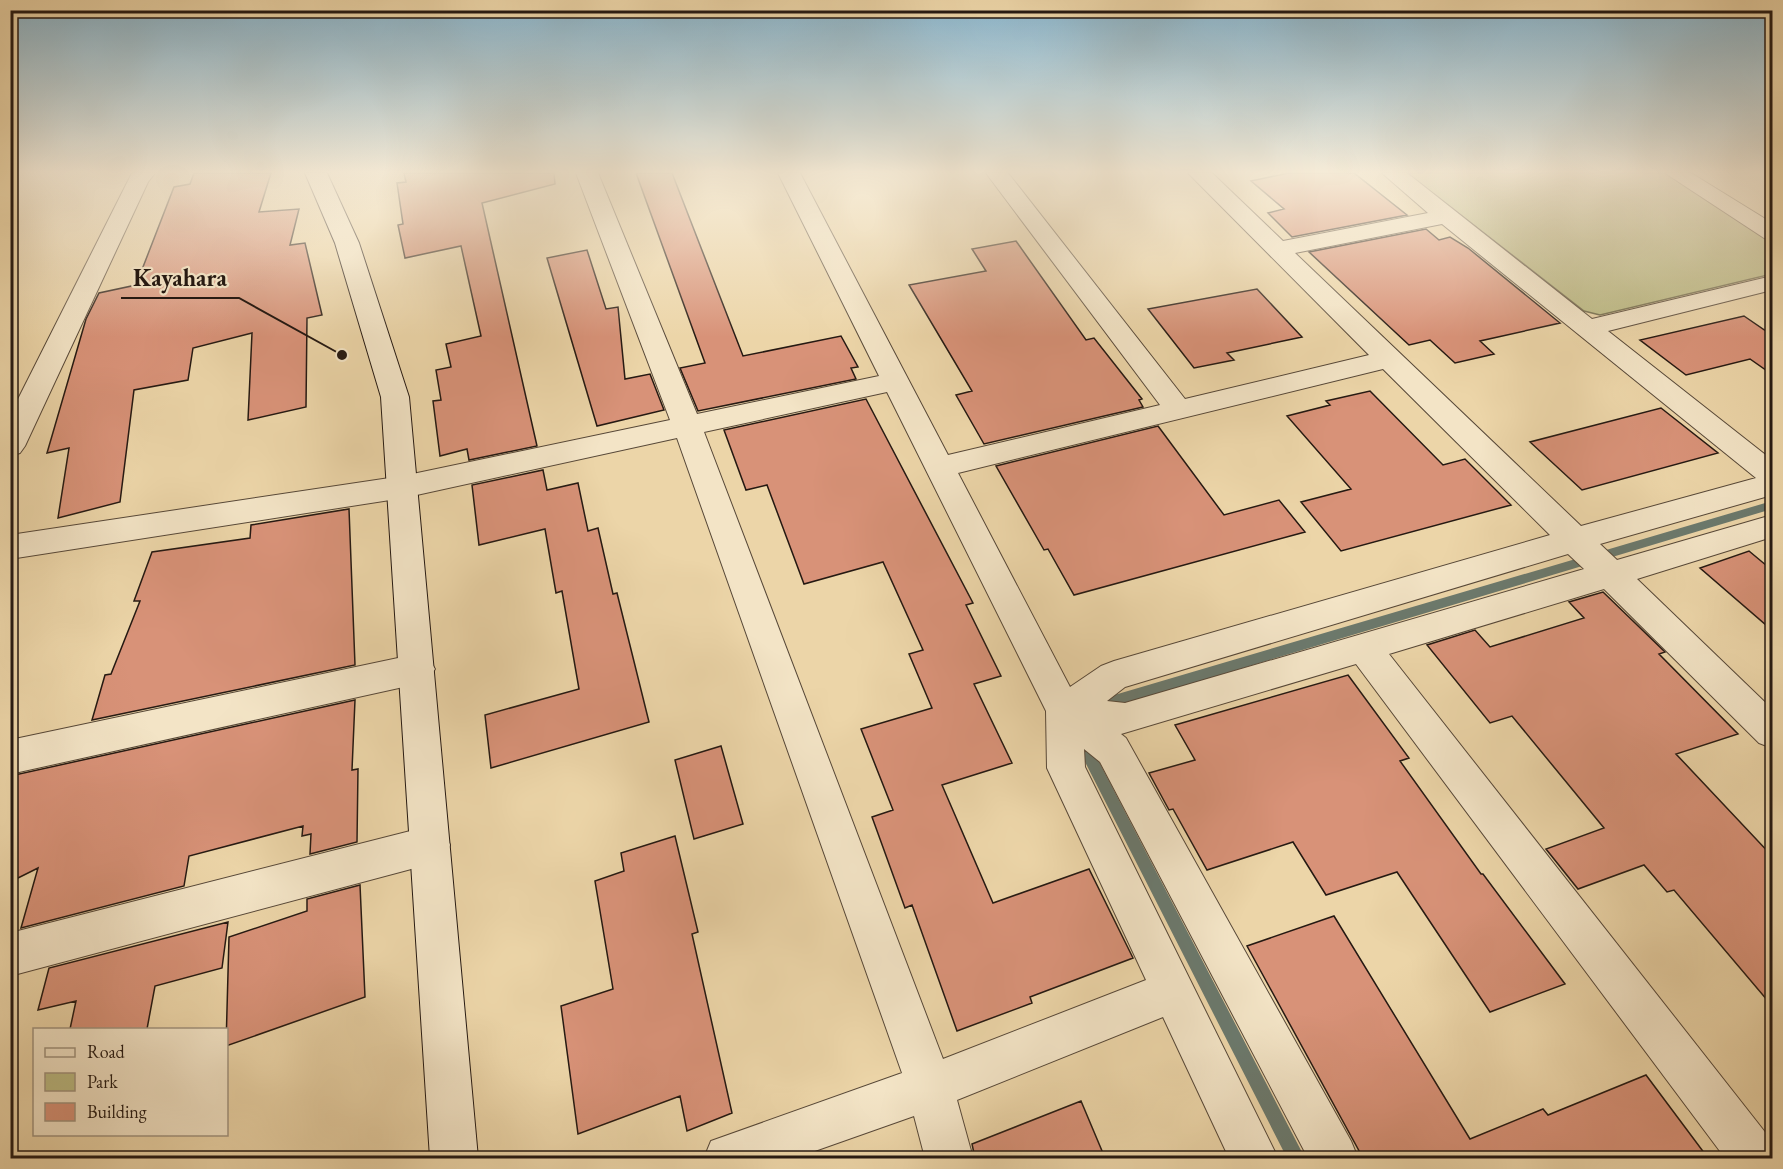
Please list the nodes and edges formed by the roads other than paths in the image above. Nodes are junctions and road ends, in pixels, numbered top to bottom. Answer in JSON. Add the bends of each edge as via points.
{"nodes":[{"id":1,"x":115,"y":228,"type":"edge"},
{"id":2,"x":340,"y":228,"type":"edge"},
{"id":3,"x":609,"y":228,"type":"edge"},
{"id":4,"x":817,"y":228,"type":"edge"},
{"id":5,"x":1039,"y":228,"type":"edge"},
{"id":6,"x":1254,"y":228,"type":"edge"},
{"id":7,"x":1386,"y":228,"type":"edge"},
{"id":8,"x":1460,"y":228,"type":"edge"},
{"id":9,"x":1276,"y":249,"type":"junction"},
{"id":10,"x":1773,"y":284,"type":"edge"},
{"id":11,"x":1586,"y":328,"type":"junction"},
{"id":12,"x":1389,"y":358,"type":"junction"},
{"id":13,"x":897,"y":381,"type":"junction"},
{"id":14,"x":1179,"y":410,"type":"junction"},
{"id":15,"x":687,"y":426,"type":"junction"},
{"id":16,"x":10,"y":446,"type":"edge"},
{"id":17,"x":941,"y":467,"type":"junction"},
{"id":18,"x":1773,"y":475,"type":"edge"},
{"id":19,"x":1773,"y":484,"type":"edge"},
{"id":20,"x":402,"y":487,"type":"junction"},
{"id":21,"x":1773,"y":526,"type":"edge"},
{"id":22,"x":1574,"y":540,"type":"junction"},
{"id":23,"x":10,"y":547,"type":"edge"},
{"id":24,"x":1610,"y":575,"type":"junction"},
{"id":25,"x":1364,"y":648,"type":"junction"},
{"id":26,"x":417,"y":669,"type":"junction"},
{"id":27,"x":1064,"y":711,"type":"junction"},
{"id":28,"x":1773,"y":732,"type":"edge"},
{"id":29,"x":10,"y":757,"type":"edge"},
{"id":30,"x":430,"y":845,"type":"junction"},
{"id":31,"x":10,"y":955,"type":"edge"},
{"id":32,"x":1173,"y":991,"type":"junction"},
{"id":33,"x":930,"y":1087,"type":"junction"},
{"id":34,"x":454,"y":1158,"type":"edge"},
{"id":35,"x":728,"y":1158,"type":"edge"},
{"id":36,"x":949,"y":1158,"type":"edge"},
{"id":37,"x":1254,"y":1158,"type":"edge"},
{"id":38,"x":1334,"y":1158,"type":"edge"},
{"id":39,"x":1755,"y":1158,"type":"edge"}],
"edges":[{"from":1,"to":16,"type":"street"},
{"from":2,"to":20,"type":"street","via":[[394,397]]},
{"from":3,"to":15,"type":"street"},
{"from":4,"to":13,"type":"street"},
{"from":5,"to":14,"type":"street"},
{"from":6,"to":9,"type":"street"},
{"from":7,"to":9,"type":"street"},
{"from":8,"to":11,"type":"street"},
{"from":9,"to":12,"type":"street"},
{"from":10,"to":11,"type":"street"},
{"from":11,"to":18,"type":"street"},
{"from":12,"to":14,"type":"street"},
{"from":12,"to":22,"type":"street"},
{"from":13,"to":15,"type":"street"},
{"from":13,"to":17,"type":"street"},
{"from":14,"to":17,"type":"street"},
{"from":15,"to":20,"type":"street"},
{"from":15,"to":33,"type":"street"},
{"from":17,"to":27,"type":"street"},
{"from":19,"to":22,"type":"street"},
{"from":20,"to":23,"type":"street"},
{"from":20,"to":26,"type":"street"},
{"from":21,"to":24,"type":"street"},
{"from":22,"to":24,"type":"street"},
{"from":22,"to":27,"type":"street","via":[[1114,676]]},
{"from":24,"to":25,"type":"street"},
{"from":24,"to":28,"type":"street"},
{"from":25,"to":27,"type":"street","via":[[1125,719]]},
{"from":25,"to":39,"type":"street"},
{"from":26,"to":29,"type":"street"},
{"from":26,"to":30,"type":"street"},
{"from":27,"to":32,"type":"street","via":[[1066,768]]},
{"from":27,"to":38,"type":"street","via":[[1113,750]]},
{"from":30,"to":31,"type":"street"},
{"from":30,"to":34,"type":"street"},
{"from":32,"to":33,"type":"street"},
{"from":32,"to":37,"type":"street"},
{"from":33,"to":35,"type":"street"},
{"from":33,"to":36,"type":"street"}]}
